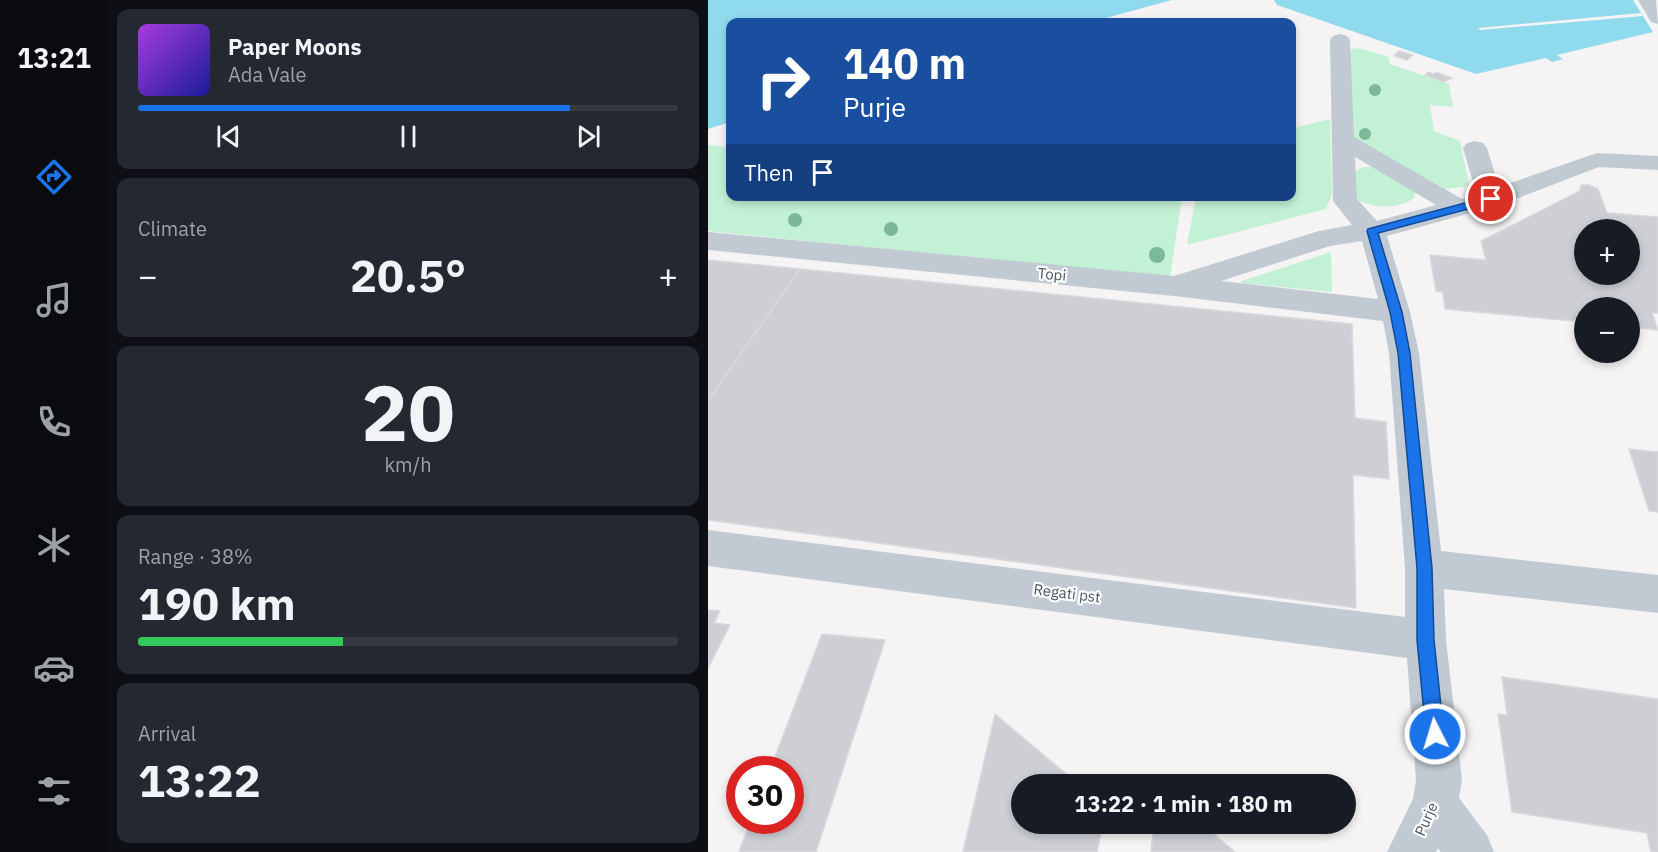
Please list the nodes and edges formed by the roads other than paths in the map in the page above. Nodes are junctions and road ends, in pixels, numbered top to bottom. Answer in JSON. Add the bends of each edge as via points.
{"nodes":[{"id":1,"x":1647,"y":0,"type":"edge"},
{"id":2,"x":1658,"y":18,"type":"edge"},
{"id":3,"x":1340,"y":40,"type":"dead end"},
{"id":4,"x":1342,"y":139,"type":"junction"},
{"id":5,"x":1475,"y":148,"type":"dead end"},
{"id":6,"x":1658,"y":163,"type":"edge"},
{"id":7,"x":1491,"y":199,"type":"junction"},
{"id":8,"x":1459,"y":208,"type":"junction"},
{"id":9,"x":1372,"y":231,"type":"junction"},
{"id":10,"x":708,"y":241,"type":"edge"},
{"id":11,"x":1174,"y":286,"type":"junction"},
{"id":12,"x":1396,"y":312,"type":"junction"},
{"id":13,"x":708,"y":548,"type":"edge"},
{"id":14,"x":1424,"y":568,"type":"junction"},
{"id":15,"x":1658,"y":594,"type":"edge"},
{"id":16,"x":1426,"y":640,"type":"junction"},
{"id":17,"x":1435,"y":804,"type":"junction"},
{"id":18,"x":1411,"y":852,"type":"edge"},
{"id":19,"x":1470,"y":852,"type":"edge"}],
"edges":[{"from":1,"to":2,"type":"street"},
{"from":3,"to":4,"type":"street"},
{"from":4,"to":8,"type":"street"},
{"from":4,"to":9,"type":"street","via":[[1345,201]]},
{"from":5,"to":7,"type":"street"},
{"from":6,"to":7,"type":"street","via":[[1597,160]]},
{"from":7,"to":8,"type":"street"},
{"from":8,"to":9,"type":"street"},
{"from":9,"to":11,"type":"street","via":[[1328,237]]},
{"from":9,"to":12,"type":"street","name":"Purje"},
{"from":10,"to":11,"type":"street","name":"Topi"},
{"from":11,"to":12,"type":"street","name":"Topi"},
{"from":12,"to":14,"type":"street","name":"Purje","via":[[1404,353]]},
{"from":13,"to":16,"type":"street","name":"Regati pst"},
{"from":14,"to":15,"type":"street"},
{"from":14,"to":16,"type":"street","name":"Purje"},
{"from":16,"to":17,"type":"street","name":"Purje","via":[[1439,780]]},
{"from":17,"to":18,"type":"street","name":"Purje"},
{"from":17,"to":19,"type":"street"}]}
